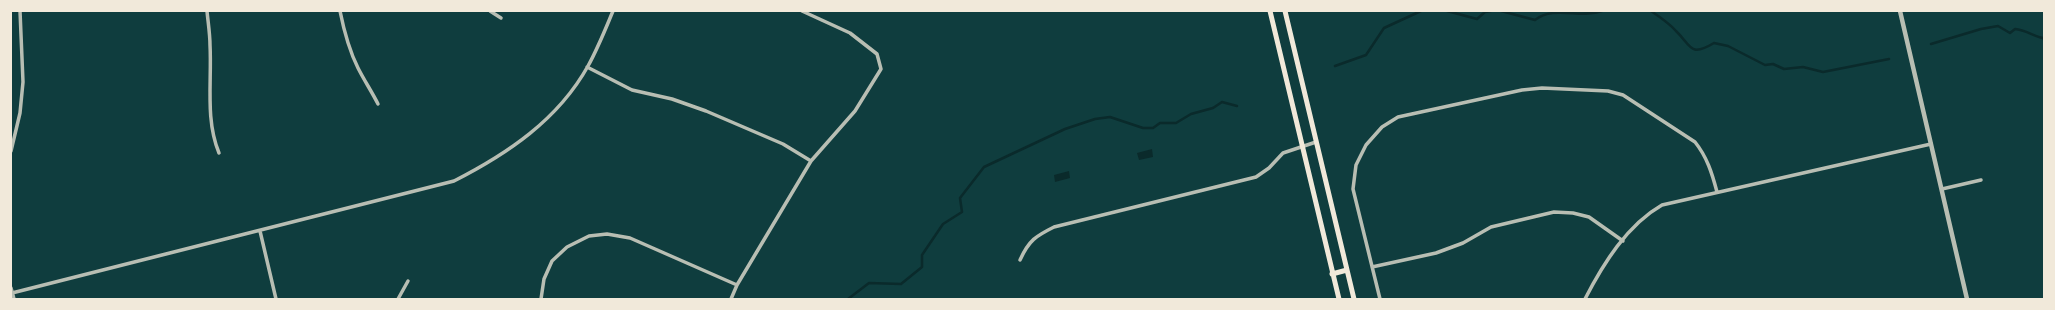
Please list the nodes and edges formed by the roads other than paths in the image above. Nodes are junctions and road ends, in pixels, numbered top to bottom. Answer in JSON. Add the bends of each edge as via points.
{"nodes":[{"id":1,"x":20,"y":11,"type":"edge"},
{"id":2,"x":207,"y":11,"type":"edge"},
{"id":3,"x":340,"y":11,"type":"edge"},
{"id":4,"x":490,"y":11,"type":"edge"},
{"id":5,"x":613,"y":11,"type":"edge"},
{"id":6,"x":802,"y":11,"type":"edge"},
{"id":7,"x":1270,"y":11,"type":"edge"},
{"id":8,"x":1284,"y":11,"type":"edge"},
{"id":9,"x":1900,"y":11,"type":"edge"},
{"id":10,"x":501,"y":18,"type":"dead end"},
{"id":11,"x":587,"y":67,"type":"junction"},
{"id":12,"x":378,"y":104,"type":"dead end"},
{"id":13,"x":1316,"y":142,"type":"junction"},
{"id":14,"x":1931,"y":144,"type":"junction"},
{"id":15,"x":1302,"y":145,"type":"junction"},
{"id":16,"x":11,"y":151,"type":"edge"},
{"id":17,"x":219,"y":153,"type":"dead end"},
{"id":18,"x":811,"y":161,"type":"junction"},
{"id":19,"x":1981,"y":180,"type":"dead end"},
{"id":20,"x":1942,"y":189,"type":"junction"},
{"id":21,"x":1717,"y":192,"type":"junction"},
{"id":22,"x":260,"y":231,"type":"junction"},
{"id":23,"x":1622,"y":241,"type":"junction"},
{"id":24,"x":1020,"y":260,"type":"dead end"},
{"id":25,"x":1372,"y":267,"type":"junction"},
{"id":26,"x":1347,"y":270,"type":"junction"},
{"id":27,"x":1332,"y":274,"type":"junction"},
{"id":28,"x":408,"y":281,"type":"dead end"},
{"id":29,"x":737,"y":285,"type":"junction"},
{"id":30,"x":11,"y":288,"type":"edge"},
{"id":31,"x":12,"y":293,"type":"junction"},
{"id":32,"x":14,"y":299,"type":"edge"},
{"id":33,"x":276,"y":299,"type":"edge"},
{"id":34,"x":398,"y":299,"type":"edge"},
{"id":35,"x":541,"y":299,"type":"edge"},
{"id":36,"x":731,"y":299,"type":"edge"},
{"id":37,"x":1339,"y":299,"type":"edge"},
{"id":38,"x":1354,"y":299,"type":"edge"},
{"id":39,"x":1380,"y":299,"type":"edge"},
{"id":40,"x":1585,"y":299,"type":"edge"},
{"id":41,"x":1967,"y":299,"type":"edge"}],
"edges":[{"from":1,"to":16,"type":"street","via":[[23,82],[20,113]]},
{"from":2,"to":17,"type":"street","via":[[211,121]]},
{"from":3,"to":12,"type":"street","via":[[351,52]]},
{"from":4,"to":10,"type":"street"},
{"from":5,"to":11,"type":"street"},
{"from":6,"to":18,"type":"street","via":[[850,34],[877,54],[881,69],[855,111]]},
{"from":7,"to":15,"type":"main road"},
{"from":8,"to":13,"type":"main road"},
{"from":9,"to":14,"type":"street"},
{"from":11,"to":18,"type":"street","via":[[632,90],[672,99],[706,111],[783,144]]},
{"from":11,"to":22,"type":"street","via":[[561,104],[542,125],[511,149],[454,182]]},
{"from":13,"to":15,"type":"street"},
{"from":13,"to":26,"type":"main road"},
{"from":14,"to":20,"type":"street"},
{"from":14,"to":21,"type":"street"},
{"from":15,"to":24,"type":"street","via":[[1283,153],[1256,178],[1054,226],[1028,244]]},
{"from":15,"to":27,"type":"main road"},
{"from":18,"to":29,"type":"street"},
{"from":19,"to":20,"type":"street"},
{"from":20,"to":41,"type":"street"},
{"from":21,"to":23,"type":"street","via":[[1662,205],[1637,222]]},
{"from":21,"to":25,"type":"street","via":[[1706,158],[1695,142],[1623,95],[1608,91],[1542,88],[1522,90],[1398,117],[1382,127],[1366,145],[1356,164],[1353,189]]},
{"from":22,"to":31,"type":"street"},
{"from":22,"to":33,"type":"street"},
{"from":23,"to":25,"type":"street","via":[[1589,217],[1554,212],[1491,227],[1463,243],[1436,253]]},
{"from":23,"to":40,"type":"street","via":[[1599,272]]},
{"from":25,"to":39,"type":"street"},
{"from":26,"to":27,"type":"main road"},
{"from":26,"to":38,"type":"main road"},
{"from":27,"to":37,"type":"main road"},
{"from":28,"to":34,"type":"street"},
{"from":29,"to":35,"type":"street","via":[[630,238],[607,234],[589,236],[567,247],[552,261],[544,279]]},
{"from":29,"to":36,"type":"street"},
{"from":30,"to":31,"type":"street"},
{"from":31,"to":32,"type":"street"}]}
